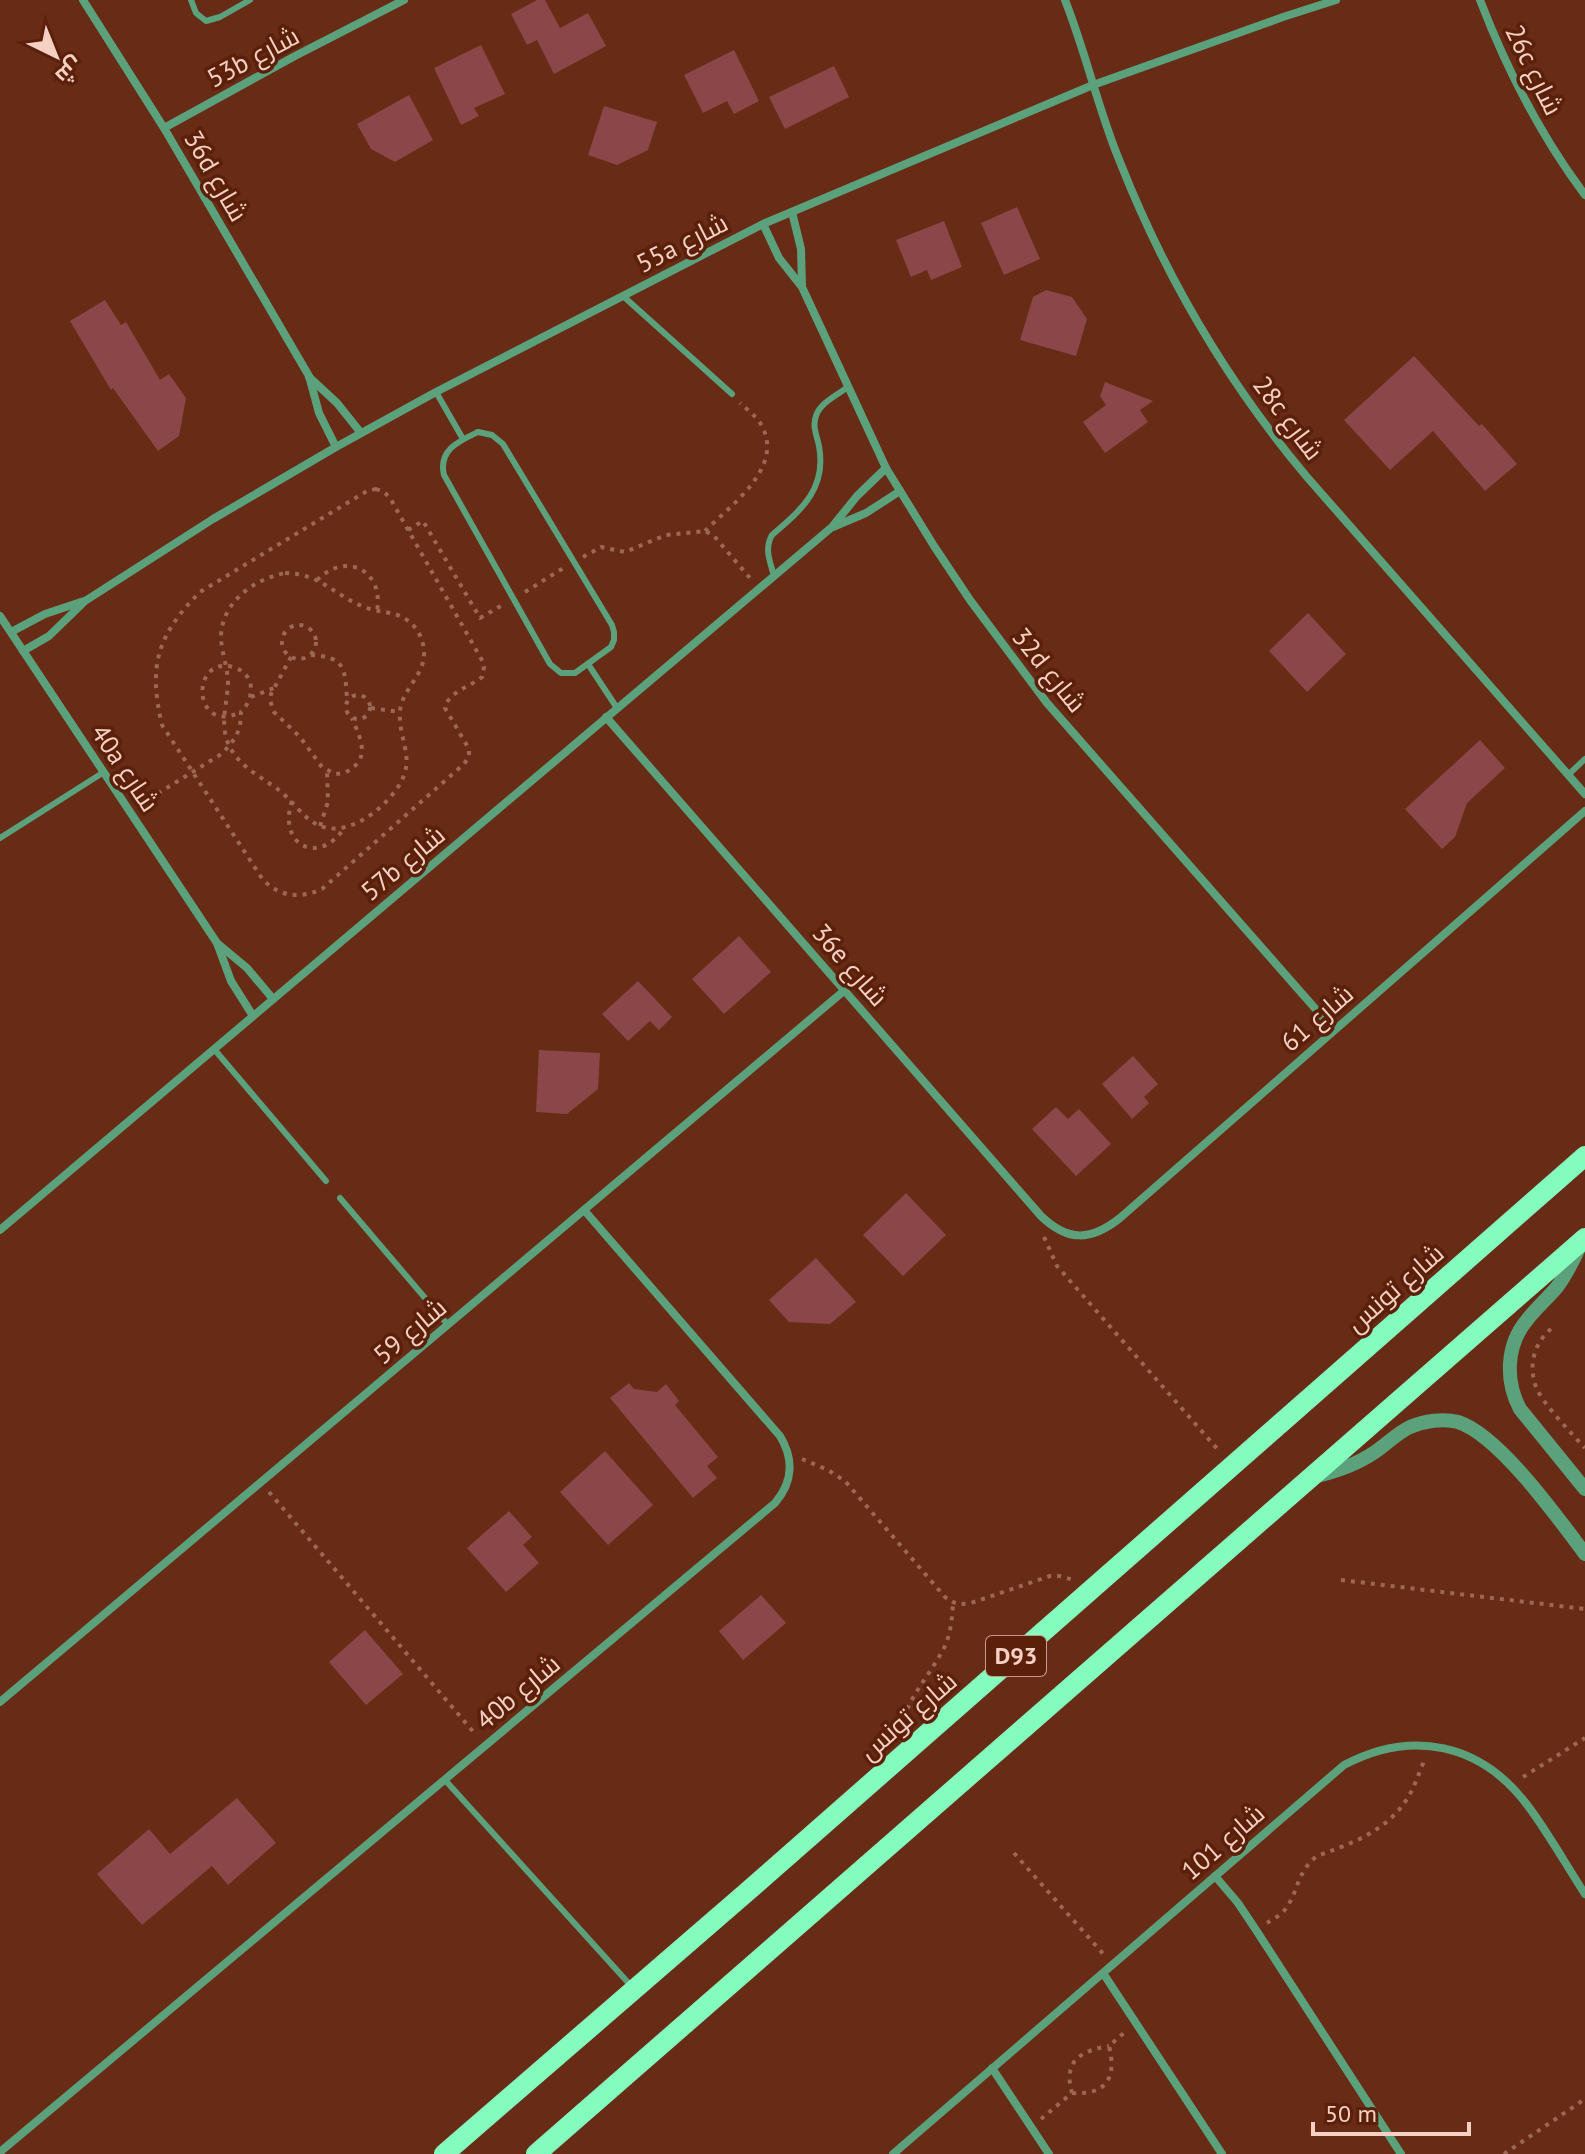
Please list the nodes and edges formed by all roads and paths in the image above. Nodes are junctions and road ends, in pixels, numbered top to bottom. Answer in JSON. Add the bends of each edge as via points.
{"nodes":[{"id":1,"x":83,"y":0,"type":"edge"},
{"id":2,"x":191,"y":0,"type":"edge"},
{"id":3,"x":250,"y":0,"type":"edge"},
{"id":4,"x":404,"y":0,"type":"edge"},
{"id":5,"x":1065,"y":0,"type":"edge"},
{"id":6,"x":1336,"y":0,"type":"edge"},
{"id":7,"x":1480,"y":0,"type":"edge"},
{"id":8,"x":1093,"y":85,"type":"junction"},
{"id":9,"x":164,"y":128,"type":"junction"},
{"id":10,"x":1585,"y":195,"type":"edge"},
{"id":11,"x":792,"y":212,"type":"junction"},
{"id":12,"x":763,"y":224,"type":"junction"},
{"id":13,"x":802,"y":287,"type":"junction"},
{"id":14,"x":623,"y":296,"type":"junction"},
{"id":15,"x":309,"y":376,"type":"junction"},
{"id":16,"x":848,"y":387,"type":"junction"},
{"id":17,"x":436,"y":392,"type":"junction"},
{"id":18,"x":732,"y":394,"type":"joint"},
{"id":19,"x":361,"y":433,"type":"junction"},
{"id":20,"x":463,"y":439,"type":"junction"},
{"id":21,"x":336,"y":447,"type":"junction"},
{"id":22,"x":886,"y":468,"type":"junction"},
{"id":23,"x":900,"y":491,"type":"junction"},
{"id":24,"x":832,"y":527,"type":"junction"},
{"id":25,"x":705,"y":531,"type":"dead end"},
{"id":26,"x":774,"y":576,"type":"junction"},
{"id":27,"x":317,"y":580,"type":"junction"},
{"id":28,"x":85,"y":601,"type":"junction"},
{"id":29,"x":377,"y":611,"type":"junction"},
{"id":30,"x":0,"y":616,"type":"edge"},
{"id":31,"x":11,"y":632,"type":"junction"},
{"id":32,"x":23,"y":651,"type":"junction"},
{"id":33,"x":310,"y":655,"type":"junction"},
{"id":34,"x":291,"y":657,"type":"junction"},
{"id":35,"x":588,"y":664,"type":"junction"},
{"id":36,"x":226,"y":666,"type":"junction"},
{"id":37,"x":274,"y":688,"type":"junction"},
{"id":38,"x":251,"y":697,"type":"junction"},
{"id":39,"x":347,"y":700,"type":"junction"},
{"id":40,"x":371,"y":708,"type":"junction"},
{"id":41,"x":617,"y":708,"type":"junction"},
{"id":42,"x":241,"y":712,"type":"junction"},
{"id":43,"x":400,"y":712,"type":"junction"},
{"id":44,"x":224,"y":717,"type":"junction"},
{"id":45,"x":606,"y":717,"type":"junction"},
{"id":46,"x":352,"y":718,"type":"junction"},
{"id":47,"x":229,"y":746,"type":"junction"},
{"id":48,"x":1585,"y":759,"type":"edge"},
{"id":49,"x":327,"y":771,"type":"junction"},
{"id":50,"x":104,"y":772,"type":"junction"},
{"id":51,"x":193,"y":772,"type":"junction"},
{"id":52,"x":1568,"y":775,"type":"junction"},
{"id":53,"x":1585,"y":794,"type":"edge"},
{"id":54,"x":292,"y":801,"type":"junction"},
{"id":55,"x":130,"y":811,"type":"junction"},
{"id":56,"x":1585,"y":811,"type":"edge"},
{"id":57,"x":320,"y":826,"type":"junction"},
{"id":58,"x":346,"y":826,"type":"junction"},
{"id":59,"x":0,"y":838,"type":"edge"},
{"id":60,"x":217,"y":943,"type":"junction"},
{"id":61,"x":845,"y":990,"type":"junction"},
{"id":62,"x":273,"y":999,"type":"junction"},
{"id":63,"x":253,"y":1016,"type":"junction"},
{"id":64,"x":1334,"y":1030,"type":"junction"},
{"id":65,"x":214,"y":1049,"type":"junction"},
{"id":66,"x":1585,"y":1156,"type":"edge"},
{"id":67,"x":326,"y":1181,"type":"dead end"},
{"id":68,"x":340,"y":1198,"type":"dead end"},
{"id":69,"x":584,"y":1210,"type":"junction"},
{"id":70,"x":1041,"y":1216,"type":"junction"},
{"id":71,"x":0,"y":1230,"type":"edge"},
{"id":72,"x":1067,"y":1234,"type":"joint"},
{"id":73,"x":1584,"y":1239,"type":"edge"},
{"id":74,"x":448,"y":1325,"type":"junction"},
{"id":75,"x":1551,"y":1329,"type":"dead end"},
{"id":76,"x":1585,"y":1448,"type":"edge"},
{"id":77,"x":789,"y":1454,"type":"junction"},
{"id":78,"x":1232,"y":1466,"type":"junction"},
{"id":79,"x":1312,"y":1477,"type":"junction"},
{"id":80,"x":261,"y":1482,"type":"junction"},
{"id":81,"x":1585,"y":1489,"type":"edge"},
{"id":82,"x":1585,"y":1554,"type":"edge"},
{"id":83,"x":1341,"y":1580,"type":"dead end"},
{"id":84,"x":1089,"y":1591,"type":"junction"},
{"id":85,"x":953,"y":1603,"type":"junction"},
{"id":86,"x":1585,"y":1609,"type":"edge"},
{"id":87,"x":0,"y":1702,"type":"edge"},
{"id":88,"x":1585,"y":1738,"type":"edge"},
{"id":89,"x":485,"y":1746,"type":"junction"},
{"id":90,"x":1431,"y":1746,"type":"junction"},
{"id":91,"x":901,"y":1756,"type":"junction"},
{"id":92,"x":445,"y":1780,"type":"junction"},
{"id":93,"x":1510,"y":1785,"type":"junction"},
{"id":94,"x":1014,"y":1853,"type":"dead end"},
{"id":95,"x":1215,"y":1876,"type":"junction"},
{"id":96,"x":1585,"y":1894,"type":"edge"},
{"id":97,"x":1256,"y":1930,"type":"junction"},
{"id":98,"x":1112,"y":1964,"type":"junction"},
{"id":99,"x":1103,"y":1973,"type":"junction"},
{"id":100,"x":635,"y":1990,"type":"junction"},
{"id":101,"x":1136,"y":2023,"type":"junction"},
{"id":102,"x":1109,"y":2046,"type":"junction"},
{"id":103,"x":992,"y":2068,"type":"junction"},
{"id":104,"x":1072,"y":2093,"type":"junction"},
{"id":105,"x":1585,"y":2099,"type":"edge"},
{"id":106,"x":1031,"y":2127,"type":"junction"},
{"id":107,"x":0,"y":2152,"type":"edge"},
{"id":108,"x":444,"y":2154,"type":"edge"},
{"id":109,"x":536,"y":2154,"type":"edge"},
{"id":110,"x":893,"y":2154,"type":"edge"},
{"id":111,"x":1049,"y":2154,"type":"edge"},
{"id":112,"x":1222,"y":2154,"type":"edge"},
{"id":113,"x":1401,"y":2154,"type":"edge"},
{"id":114,"x":1504,"y":2154,"type":"edge"}],
"edges":[{"from":1,"to":9,"type":"street","name":"36d شارع"},
{"from":2,"to":3,"type":"lane","via":[[206,21]]},
{"from":4,"to":9,"type":"street","name":"53b شارع"},
{"from":5,"to":8,"type":"street","name":"28c شارع"},
{"from":6,"to":8,"type":"street","name":"55a شارع"},
{"from":7,"to":10,"type":"street","name":"26c شارع","via":[[1517,87]]},
{"from":8,"to":11,"type":"street","name":"55a شارع"},
{"from":8,"to":52,"type":"street","name":"28c شارع","via":[[1120,163],[1162,255],[1238,387],[1307,477]]},
{"from":9,"to":15,"type":"street","name":"36d شارع"},
{"from":11,"to":12,"type":"street","name":"55a شارع"},
{"from":11,"to":13,"type":"street","name":"32d شارع","via":[[801,249]]},
{"from":12,"to":13,"type":"street","name":"32d شارع","via":[[779,258]]},
{"from":12,"to":14,"type":"street","name":"55a شارع"},
{"from":13,"to":16,"type":"street","name":"32d شارع"},
{"from":14,"to":17,"type":"street","name":"55a شارع"},
{"from":14,"to":18,"type":"lane"},
{"from":15,"to":19,"type":"street","name":"36d شارع"},
{"from":15,"to":21,"type":"street","name":"36d شارع"},
{"from":16,"to":22,"type":"street","name":"32d شارع"},
{"from":16,"to":26,"type":"lane","via":[[816,414],[819,478],[808,503],[769,540]]},
{"from":17,"to":19,"type":"street","name":"55a شارع"},
{"from":17,"to":20,"type":"lane"},
{"from":18,"to":25,"type":"path","via":[[760,422],[767,458],[759,476]]},
{"from":19,"to":21,"type":"street","name":"55a شارع"},
{"from":20,"to":35,"type":"lane","via":[[443,459],[444,475],[550,664],[568,674]]},
{"from":20,"to":35,"type":"lane","via":[[485,432],[503,444],[612,625],[611,647]]},
{"from":21,"to":28,"type":"street","name":"55a شارع"},
{"from":22,"to":23,"type":"street","name":"32d شارع"},
{"from":22,"to":24,"type":"street","name":"57b شارع"},
{"from":23,"to":24,"type":"street","name":"57b شارع"},
{"from":23,"to":64,"type":"street","name":"32d شارع","via":[[970,600],[1047,703]]},
{"from":24,"to":26,"type":"street","name":"57b شارع"},
{"from":26,"to":41,"type":"street","name":"57b شارع"},
{"from":27,"to":29,"type":"path"},
{"from":27,"to":29,"type":"path","via":[[345,565],[365,572],[377,589]]},
{"from":27,"to":36,"type":"path","via":[[285,573],[246,590],[222,627]]},
{"from":28,"to":31,"type":"street","name":"55a شارع"},
{"from":28,"to":32,"type":"street","name":"55a شارع"},
{"from":29,"to":43,"type":"path","via":[[405,618],[422,640],[422,668]]},
{"from":30,"to":31,"type":"street","name":"40a شارع"},
{"from":31,"to":32,"type":"street","name":"40a شارع"},
{"from":32,"to":50,"type":"street","name":"40a شارع"},
{"from":33,"to":34,"type":"path"},
{"from":33,"to":34,"type":"path","via":[[316,637],[301,625],[288,629],[282,641]]},
{"from":33,"to":39,"type":"path","via":[[340,663]]},
{"from":34,"to":37,"type":"path"},
{"from":35,"to":41,"type":"lane"},
{"from":36,"to":38,"type":"path","via":[[244,672]]},
{"from":36,"to":44,"type":"path"},
{"from":36,"to":44,"type":"path","via":[[205,678],[201,694],[208,710]]},
{"from":37,"to":38,"type":"path"},
{"from":37,"to":49,"type":"path","via":[[274,712]]},
{"from":38,"to":42,"type":"path"},
{"from":39,"to":40,"type":"path","via":[[365,696]]},
{"from":39,"to":46,"type":"path"},
{"from":40,"to":43,"type":"path"},
{"from":40,"to":46,"type":"path","via":[[364,718]]},
{"from":41,"to":45,"type":"street","name":"57b شارع"},
{"from":42,"to":44,"type":"path"},
{"from":42,"to":47,"type":"path"},
{"from":43,"to":58,"type":"path","via":[[407,753],[404,777],[381,808]]},
{"from":44,"to":47,"type":"path"},
{"from":45,"to":61,"type":"street","name":"36e شارع"},
{"from":45,"to":62,"type":"street","name":"57b شارع"},
{"from":46,"to":49,"type":"path","via":[[362,756],[344,773]]},
{"from":47,"to":51,"type":"path"},
{"from":47,"to":54,"type":"path","via":[[250,771]]},
{"from":48,"to":52,"type":"lane"},
{"from":49,"to":57,"type":"path","via":[[328,802]]},
{"from":50,"to":55,"type":"street","name":"40a شارع"},
{"from":50,"to":59,"type":"lane"},
{"from":51,"to":51,"type":"path","via":[[263,880],[297,896],[322,889],[467,761],[469,749],[445,704],[482,677],[484,667],[384,492],[367,491],[200,592],[179,613],[164,639],[155,697],[162,725]]},
{"from":51,"to":55,"type":"path"},
{"from":52,"to":53,"type":"street","name":"28c شارع"},
{"from":54,"to":57,"type":"path"},
{"from":54,"to":58,"type":"path","via":[[291,832],[307,848],[321,848]]},
{"from":55,"to":60,"type":"street","name":"40a شارع"},
{"from":56,"to":64,"type":"street","name":"شارع 61"},
{"from":57,"to":58,"type":"path"},
{"from":60,"to":62,"type":"street","name":"40a شارع"},
{"from":60,"to":63,"type":"street","name":"40a شارع","via":[[231,981]]},
{"from":61,"to":69,"type":"street","name":"شارع 59"},
{"from":61,"to":70,"type":"street","name":"36e شارع"},
{"from":62,"to":63,"type":"street","name":"57b شارع"},
{"from":63,"to":65,"type":"street","name":"57b شارع"},
{"from":64,"to":72,"type":"street","name":"شارع 61","via":[[1111,1226],[1090,1234]]},
{"from":65,"to":67,"type":"lane"},
{"from":65,"to":71,"type":"street","name":"57b شارع"},
{"from":66,"to":78,"type":"main road","name":"شارع تونس","number":"D93"},
{"from":68,"to":74,"type":"lane"},
{"from":69,"to":74,"type":"street","name":"شارع 59"},
{"from":69,"to":77,"type":"street","via":[[780,1436]]},
{"from":70,"to":72,"type":"street","name":"36e شارع"},
{"from":70,"to":78,"type":"path","via":[[1057,1266]]},
{"from":73,"to":79,"type":"main road","number":"D93"},
{"from":73,"to":81,"type":"street","via":[[1560,1283],[1526,1320],[1509,1376],[1520,1409]]},
{"from":74,"to":80,"type":"street","name":"شارع 59"},
{"from":75,"to":76,"type":"path","via":[[1535,1350],[1536,1386]]},
{"from":77,"to":85,"type":"path","via":[[845,1481]]},
{"from":77,"to":89,"type":"street","name":"40b شارع","via":[[790,1475],[775,1503]]},
{"from":78,"to":84,"type":"main road","name":"شارع تونس","number":"D93"},
{"from":79,"to":82,"type":"street","via":[[1361,1461],[1421,1423],[1459,1422],[1509,1460]]},
{"from":79,"to":109,"type":"main road","number":"D93"},
{"from":80,"to":87,"type":"street","name":"شارع 59"},
{"from":80,"to":89,"type":"path"},
{"from":83,"to":86,"type":"path"},
{"from":84,"to":85,"type":"path","via":[[1070,1578],[1050,1576],[971,1603]]},
{"from":84,"to":91,"type":"main road","name":"شارع تونس","number":"D93"},
{"from":85,"to":91,"type":"path","via":[[945,1646],[903,1718]]},
{"from":88,"to":93,"type":"path"},
{"from":89,"to":92,"type":"street","name":"40b شارع"},
{"from":90,"to":93,"type":"street","name":"شارع 101","via":[[1468,1756]]},
{"from":90,"to":95,"type":"street","name":"شارع 101","via":[[1394,1746],[1344,1765]]},
{"from":90,"to":97,"type":"path","via":[[1411,1793],[1394,1815],[1359,1840],[1312,1860],[1282,1913]]},
{"from":91,"to":100,"type":"main road","name":"شارع تونس","number":"D93"},
{"from":92,"to":100,"type":"lane"},
{"from":92,"to":107,"type":"street","name":"40b شارع"},
{"from":93,"to":96,"type":"street","name":"شارع 101"},
{"from":94,"to":98,"type":"path"},
{"from":95,"to":97,"type":"street"},
{"from":95,"to":98,"type":"street","name":"شارع 101"},
{"from":97,"to":113,"type":"street"},
{"from":98,"to":99,"type":"street","name":"شارع 101"},
{"from":99,"to":101,"type":"street"},
{"from":99,"to":103,"type":"street","name":"شارع 101"},
{"from":100,"to":108,"type":"main road","name":"شارع تونس","number":"D93"},
{"from":101,"to":102,"type":"path"},
{"from":101,"to":112,"type":"street"},
{"from":102,"to":104,"type":"path","via":[[1077,2058],[1069,2073]]},
{"from":102,"to":104,"type":"path","via":[[1113,2068],[1105,2085],[1090,2093]]},
{"from":103,"to":106,"type":"street"},
{"from":103,"to":110,"type":"street","name":"شارع 101"},
{"from":104,"to":106,"type":"path"},
{"from":105,"to":114,"type":"path"},
{"from":106,"to":111,"type":"street"}]}
